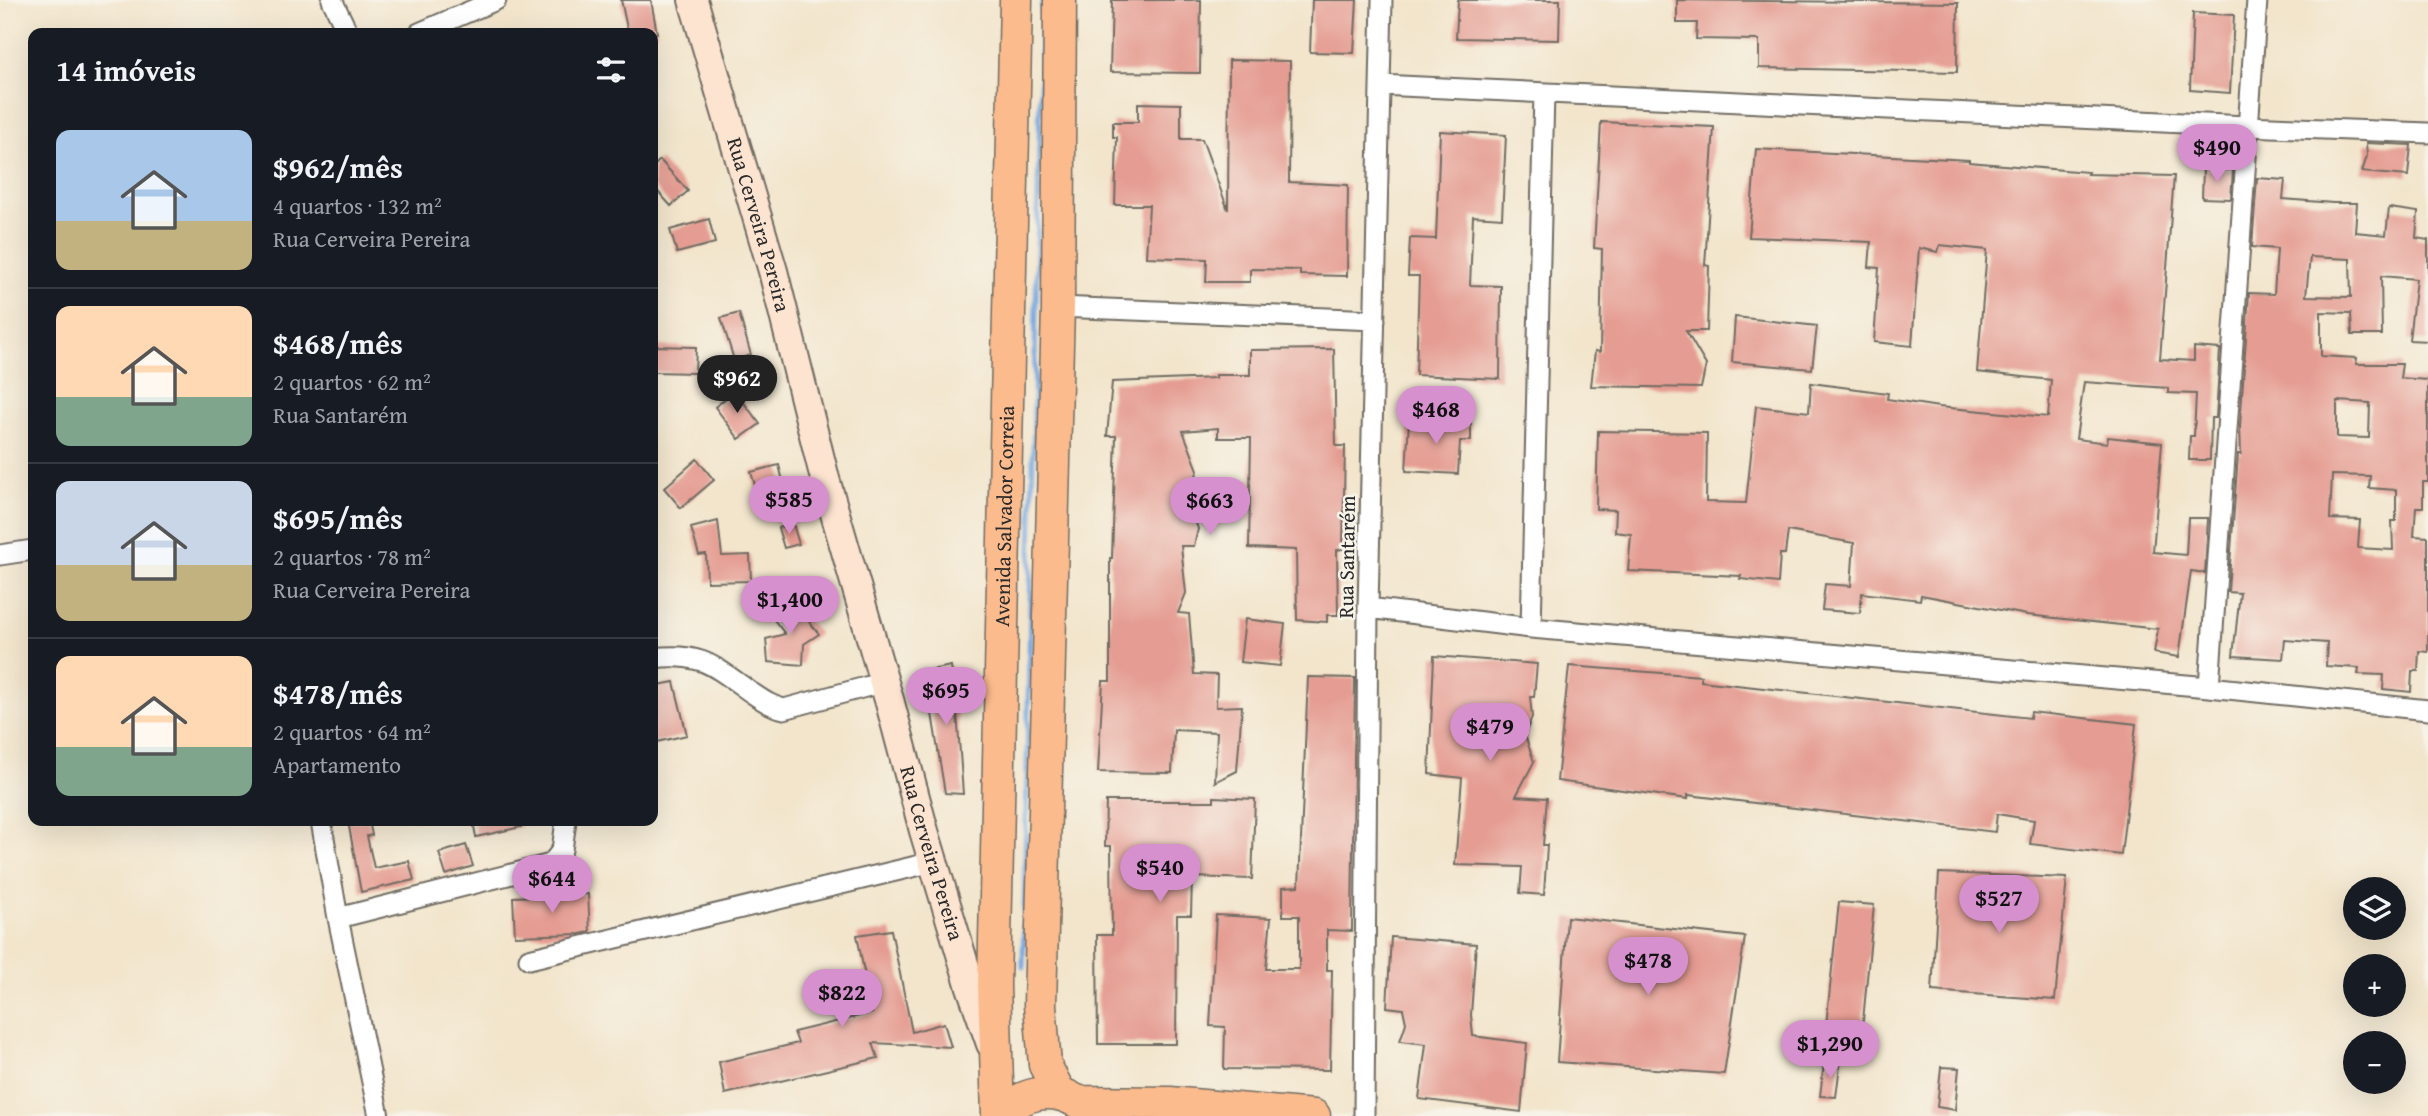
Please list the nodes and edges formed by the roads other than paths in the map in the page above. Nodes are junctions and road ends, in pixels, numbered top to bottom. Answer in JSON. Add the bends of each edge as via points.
{"nodes":[{"id":1,"x":332,"y":0,"type":"edge"},
{"id":2,"x":496,"y":0,"type":"edge"},
{"id":3,"x":694,"y":0,"type":"edge"},
{"id":4,"x":1016,"y":0,"type":"edge"},
{"id":5,"x":1060,"y":0,"type":"edge"},
{"id":6,"x":1382,"y":0,"type":"edge"},
{"id":7,"x":2257,"y":0,"type":"edge"},
{"id":8,"x":346,"y":28,"type":"edge"},
{"id":9,"x":431,"y":28,"type":"edge"},
{"id":10,"x":1380,"y":85,"type":"junction"},
{"id":11,"x":1545,"y":93,"type":"junction"},
{"id":12,"x":2247,"y":126,"type":"junction"},
{"id":13,"x":2428,"y":133,"type":"edge"},
{"id":14,"x":1058,"y":307,"type":"junction"},
{"id":15,"x":1375,"y":320,"type":"junction"},
{"id":16,"x":28,"y":551,"type":"edge"},
{"id":17,"x":0,"y":555,"type":"edge"},
{"id":18,"x":1368,"y":607,"type":"junction"},
{"id":19,"x":1531,"y":628,"type":"junction"},
{"id":20,"x":658,"y":657,"type":"edge"},
{"id":21,"x":884,"y":682,"type":"junction"},
{"id":22,"x":2209,"y":687,"type":"junction"},
{"id":23,"x":2428,"y":710,"type":"edge"},
{"id":24,"x":322,"y":826,"type":"edge"},
{"id":25,"x":565,"y":826,"type":"edge"},
{"id":26,"x":933,"y":862,"type":"junction"},
{"id":27,"x":338,"y":918,"type":"junction"},
{"id":28,"x":529,"y":959,"type":"dead end"},
{"id":29,"x":996,"y":1056,"type":"junction"},
{"id":30,"x":1077,"y":1104,"type":"edge"},
{"id":31,"x":379,"y":1116,"type":"edge"},
{"id":32,"x":1000,"y":1116,"type":"edge"},
{"id":33,"x":1314,"y":1116,"type":"edge"},
{"id":34,"x":1364,"y":1116,"type":"edge"}],
"edges":[{"from":1,"to":8,"type":"street"},
{"from":2,"to":9,"type":"street"},
{"from":3,"to":21,"type":"main road","name":"Rua Cerveira Pereira"},
{"from":4,"to":29,"type":"main road","name":"Avenida Salvador Correia","via":[[994,971]]},
{"from":5,"to":14,"type":"main road"},
{"from":6,"to":10,"type":"street","name":"Rua Santarém"},
{"from":7,"to":12,"type":"street"},
{"from":10,"to":11,"type":"street"},
{"from":10,"to":15,"type":"street","name":"Rua Santarém"},
{"from":11,"to":12,"type":"street"},
{"from":11,"to":19,"type":"street"},
{"from":12,"to":13,"type":"street"},
{"from":12,"to":22,"type":"street"},
{"from":14,"to":15,"type":"street"},
{"from":14,"to":30,"type":"main road","via":[[1040,1005],[1045,1065]]},
{"from":15,"to":18,"type":"street","name":"Rua Santarém"},
{"from":16,"to":17,"type":"street"},
{"from":18,"to":19,"type":"street"},
{"from":18,"to":34,"type":"street","name":"Rua Santarém"},
{"from":19,"to":22,"type":"street"},
{"from":20,"to":21,"type":"street","via":[[701,659],[771,706],[783,709]]},
{"from":21,"to":26,"type":"main road","name":"Rua Cerveira Pereira"},
{"from":22,"to":23,"type":"street"},
{"from":24,"to":27,"type":"street"},
{"from":25,"to":27,"type":"street","via":[[562,850],[551,864]]},
{"from":26,"to":28,"type":"street"},
{"from":26,"to":29,"type":"main road","name":"Rua Cerveira Pereira"},
{"from":27,"to":31,"type":"street"},
{"from":29,"to":32,"type":"main road","name":"Avenida Salvador Correia"},
{"from":30,"to":32,"type":"main road","via":[[1039,1093]]},
{"from":30,"to":33,"type":"main road","via":[[1170,1103]]}]}
